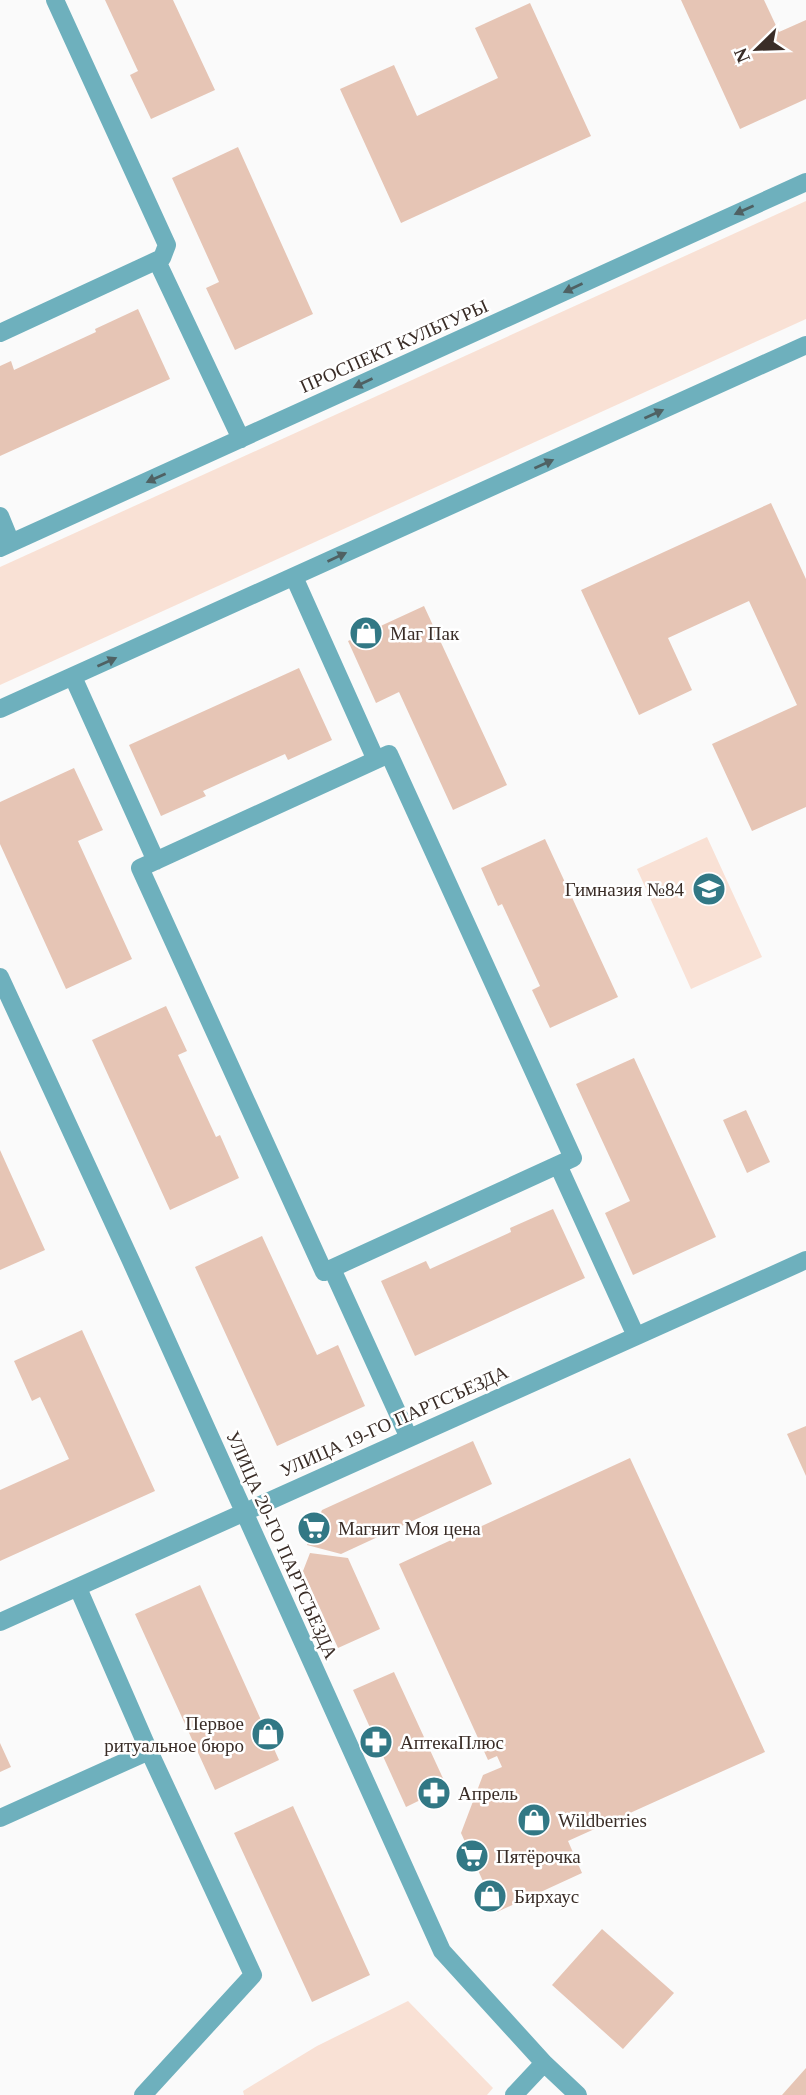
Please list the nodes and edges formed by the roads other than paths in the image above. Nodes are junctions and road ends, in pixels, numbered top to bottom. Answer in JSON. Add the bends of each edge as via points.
{"nodes":[{"id":1,"x":55,"y":0,"type":"edge"},
{"id":2,"x":806,"y":182,"type":"edge"},
{"id":3,"x":157,"y":261,"type":"junction"},
{"id":4,"x":0,"y":333,"type":"edge"},
{"id":5,"x":806,"y":345,"type":"edge"},
{"id":6,"x":241,"y":439,"type":"junction"},
{"id":7,"x":0,"y":516,"type":"edge"},
{"id":8,"x":6,"y":546,"type":"edge"},
{"id":9,"x":294,"y":576,"type":"junction"},
{"id":10,"x":73,"y":677,"type":"junction"},
{"id":11,"x":0,"y":709,"type":"edge"},
{"id":12,"x":376,"y":760,"type":"junction"},
{"id":13,"x":156,"y":861,"type":"junction"},
{"id":14,"x":0,"y":977,"type":"edge"},
{"id":15,"x":558,"y":1165,"type":"junction"},
{"id":16,"x":806,"y":1260,"type":"edge"},
{"id":17,"x":332,"y":1269,"type":"junction"},
{"id":18,"x":636,"y":1336,"type":"junction"},
{"id":19,"x":409,"y":1438,"type":"junction"},
{"id":20,"x":244,"y":1512,"type":"junction"},
{"id":21,"x":78,"y":1588,"type":"junction"},
{"id":22,"x":0,"y":1622,"type":"edge"},
{"id":23,"x":149,"y":1751,"type":"junction"},
{"id":24,"x":0,"y":1818,"type":"edge"},
{"id":25,"x":544,"y":2063,"type":"junction"},
{"id":26,"x":143,"y":2095,"type":"edge"},
{"id":27,"x":514,"y":2095,"type":"edge"},
{"id":28,"x":578,"y":2095,"type":"edge"}],
"edges":[{"from":1,"to":3,"type":"street","via":[[167,245]]},
{"from":2,"to":6,"type":"street","name":"ПРОСПЕКТ КУЛЬТУРЫ","one_way":true},
{"from":3,"to":4,"type":"street"},
{"from":3,"to":6,"type":"street"},
{"from":9,"to":5,"type":"street","one_way":true},
{"from":6,"to":8,"type":"street","name":"ПРОСПЕКТ КУЛЬТУРЫ","one_way":true},
{"from":7,"to":8,"type":"street"},
{"from":10,"to":9,"type":"street","one_way":true},
{"from":9,"to":12,"type":"street"},
{"from":10,"to":11,"type":"street"},
{"from":10,"to":13,"type":"street"},
{"from":12,"to":13,"type":"street"},
{"from":12,"to":15,"type":"street","via":[[389,754],[573,1158]]},
{"from":13,"to":17,"type":"street","via":[[140,869],[324,1272]]},
{"from":14,"to":20,"type":"street","name":"УЛИЦА 20-ГО ПАРТСЪЕЗДА"},
{"from":15,"to":17,"type":"street"},
{"from":15,"to":18,"type":"street"},
{"from":16,"to":18,"type":"street","name":"УЛИЦА 19-ГО ПАРТСЪЕЗДА"},
{"from":17,"to":19,"type":"street"},
{"from":18,"to":19,"type":"street","name":"УЛИЦА 19-ГО ПАРТСЪЕЗДА"},
{"from":19,"to":20,"type":"street","name":"УЛИЦА 19-ГО ПАРТСЪЕЗДА"},
{"from":20,"to":21,"type":"street","name":"УЛИЦА 19-ГО ПАРТСЪЕЗДА"},
{"from":20,"to":25,"type":"street","name":"УЛИЦА 20-ГО ПАРТСЪЕЗДА","via":[[442,1951]]},
{"from":21,"to":22,"type":"street","name":"УЛИЦА 19-ГО ПАРТСЪЕЗДА"},
{"from":21,"to":23,"type":"street"},
{"from":23,"to":24,"type":"street"},
{"from":23,"to":26,"type":"street","via":[[253,1975]]},
{"from":25,"to":27,"type":"street"},
{"from":25,"to":28,"type":"street","name":"УЛИЦА 20-ГО ПАРТСЪЕЗДА"}]}
